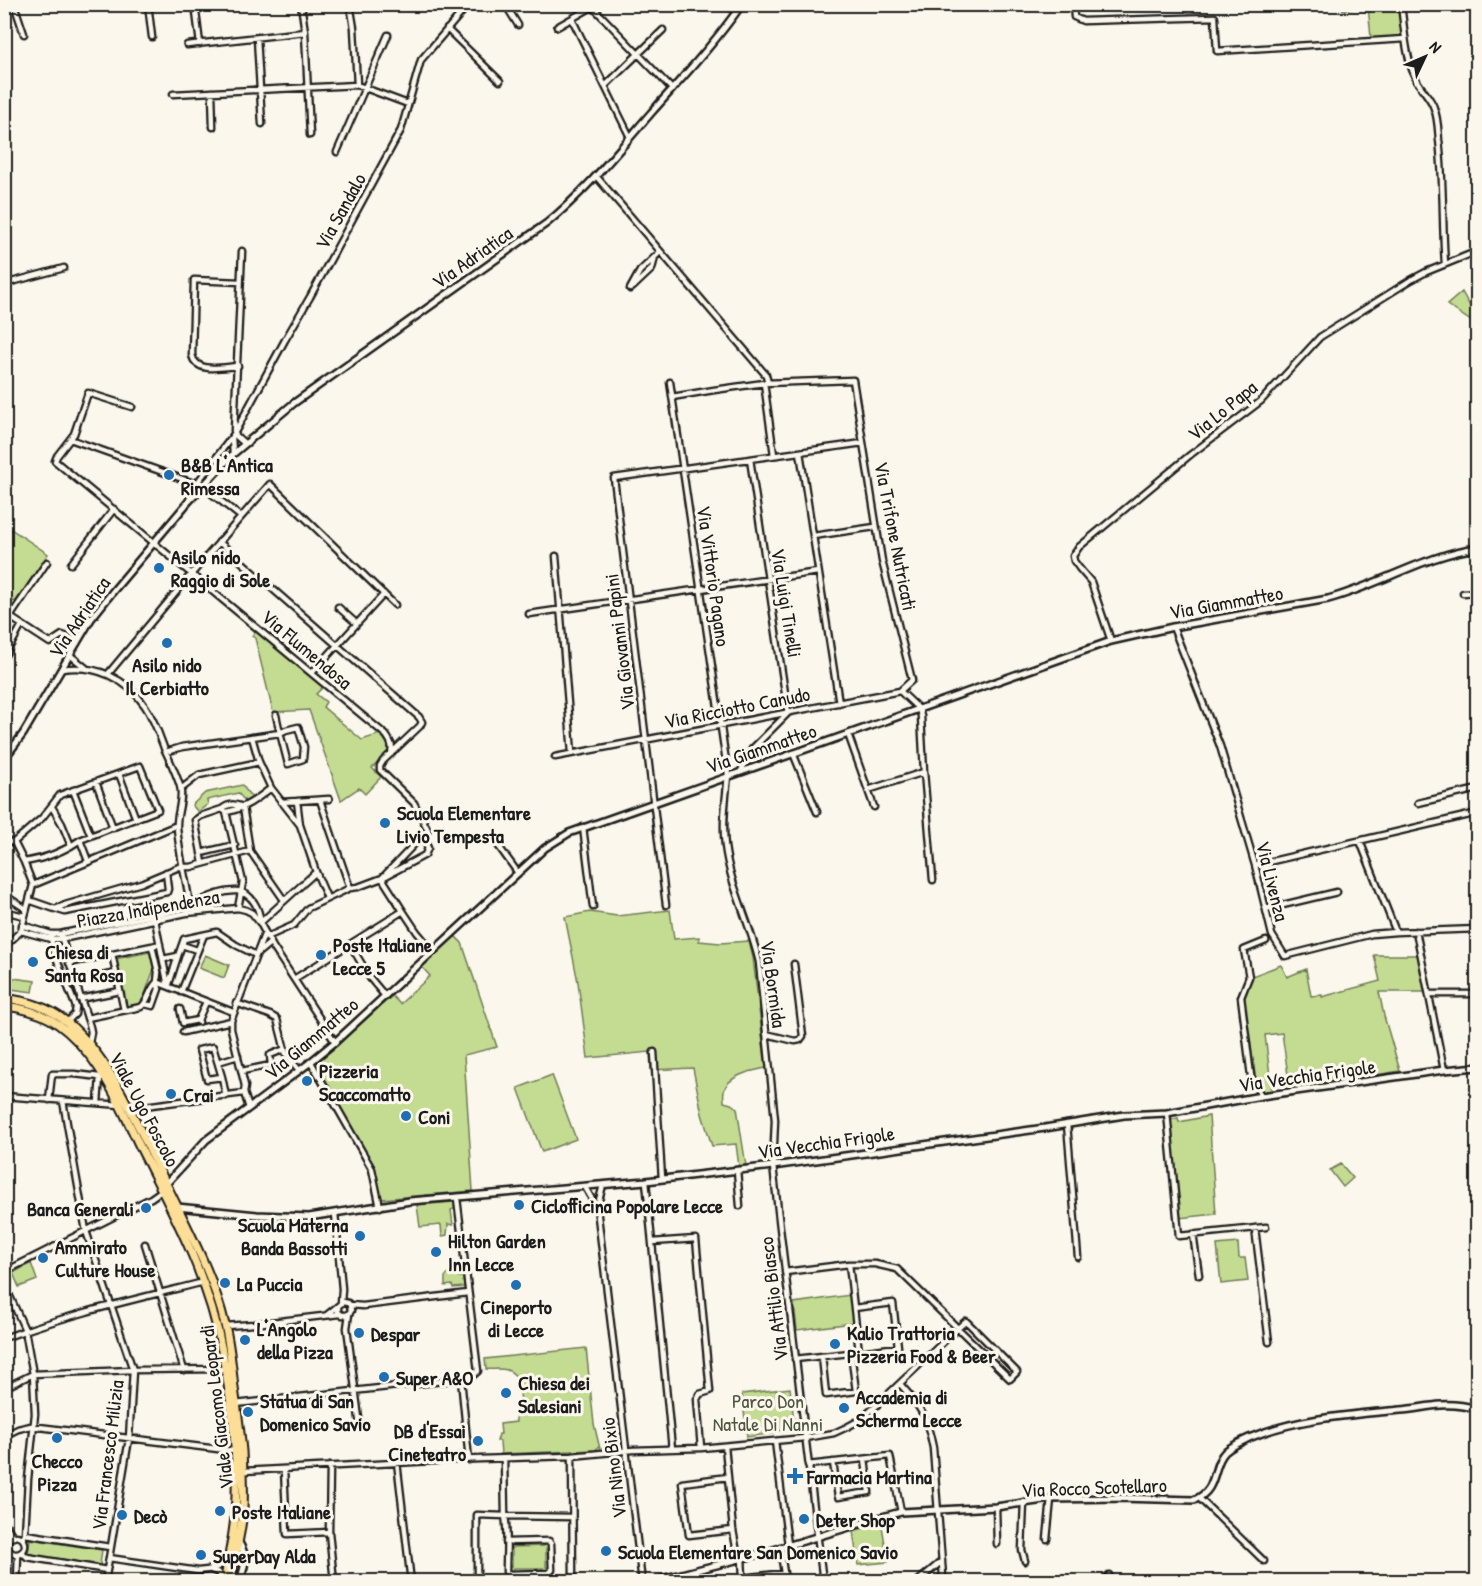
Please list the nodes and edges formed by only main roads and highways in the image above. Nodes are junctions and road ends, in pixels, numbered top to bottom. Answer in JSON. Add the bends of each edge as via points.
{"nodes":[{"id":1,"x":4,"y":998,"type":"edge"},
{"id":2,"x":4,"y":1006,"type":"edge"},
{"id":3,"x":166,"y":1184,"type":"joint"},
{"id":4,"x":161,"y":1191,"type":"joint"},
{"id":5,"x":233,"y":1404,"type":"junction"},
{"id":6,"x":222,"y":1580,"type":"edge"},
{"id":7,"x":231,"y":1581,"type":"edge"}],
"edges":[{"from":1,"to":3,"type":"main road","name":"Viale Ugo Foscolo","via":[[54,1012],[89,1044],[109,1071]]},
{"from":2,"to":4,"type":"main road","name":"Viale Ugo Foscolo","via":[[38,1012],[53,1020],[86,1050],[119,1104]]},
{"from":3,"to":5,"type":"main road","name":"Viale Giacomo Leopardi","via":[[192,1237],[225,1326]]},
{"from":4,"to":5,"type":"main road","name":"Viale Giacomo Leopardi","via":[[204,1282]]},
{"from":5,"to":6,"type":"main road","name":"Viale Giacomo Leopardi","via":[[235,1516]]},
{"from":5,"to":7,"type":"main road","name":"Viale Giacomo Leopardi","via":[[243,1472],[243,1512]]}]}
